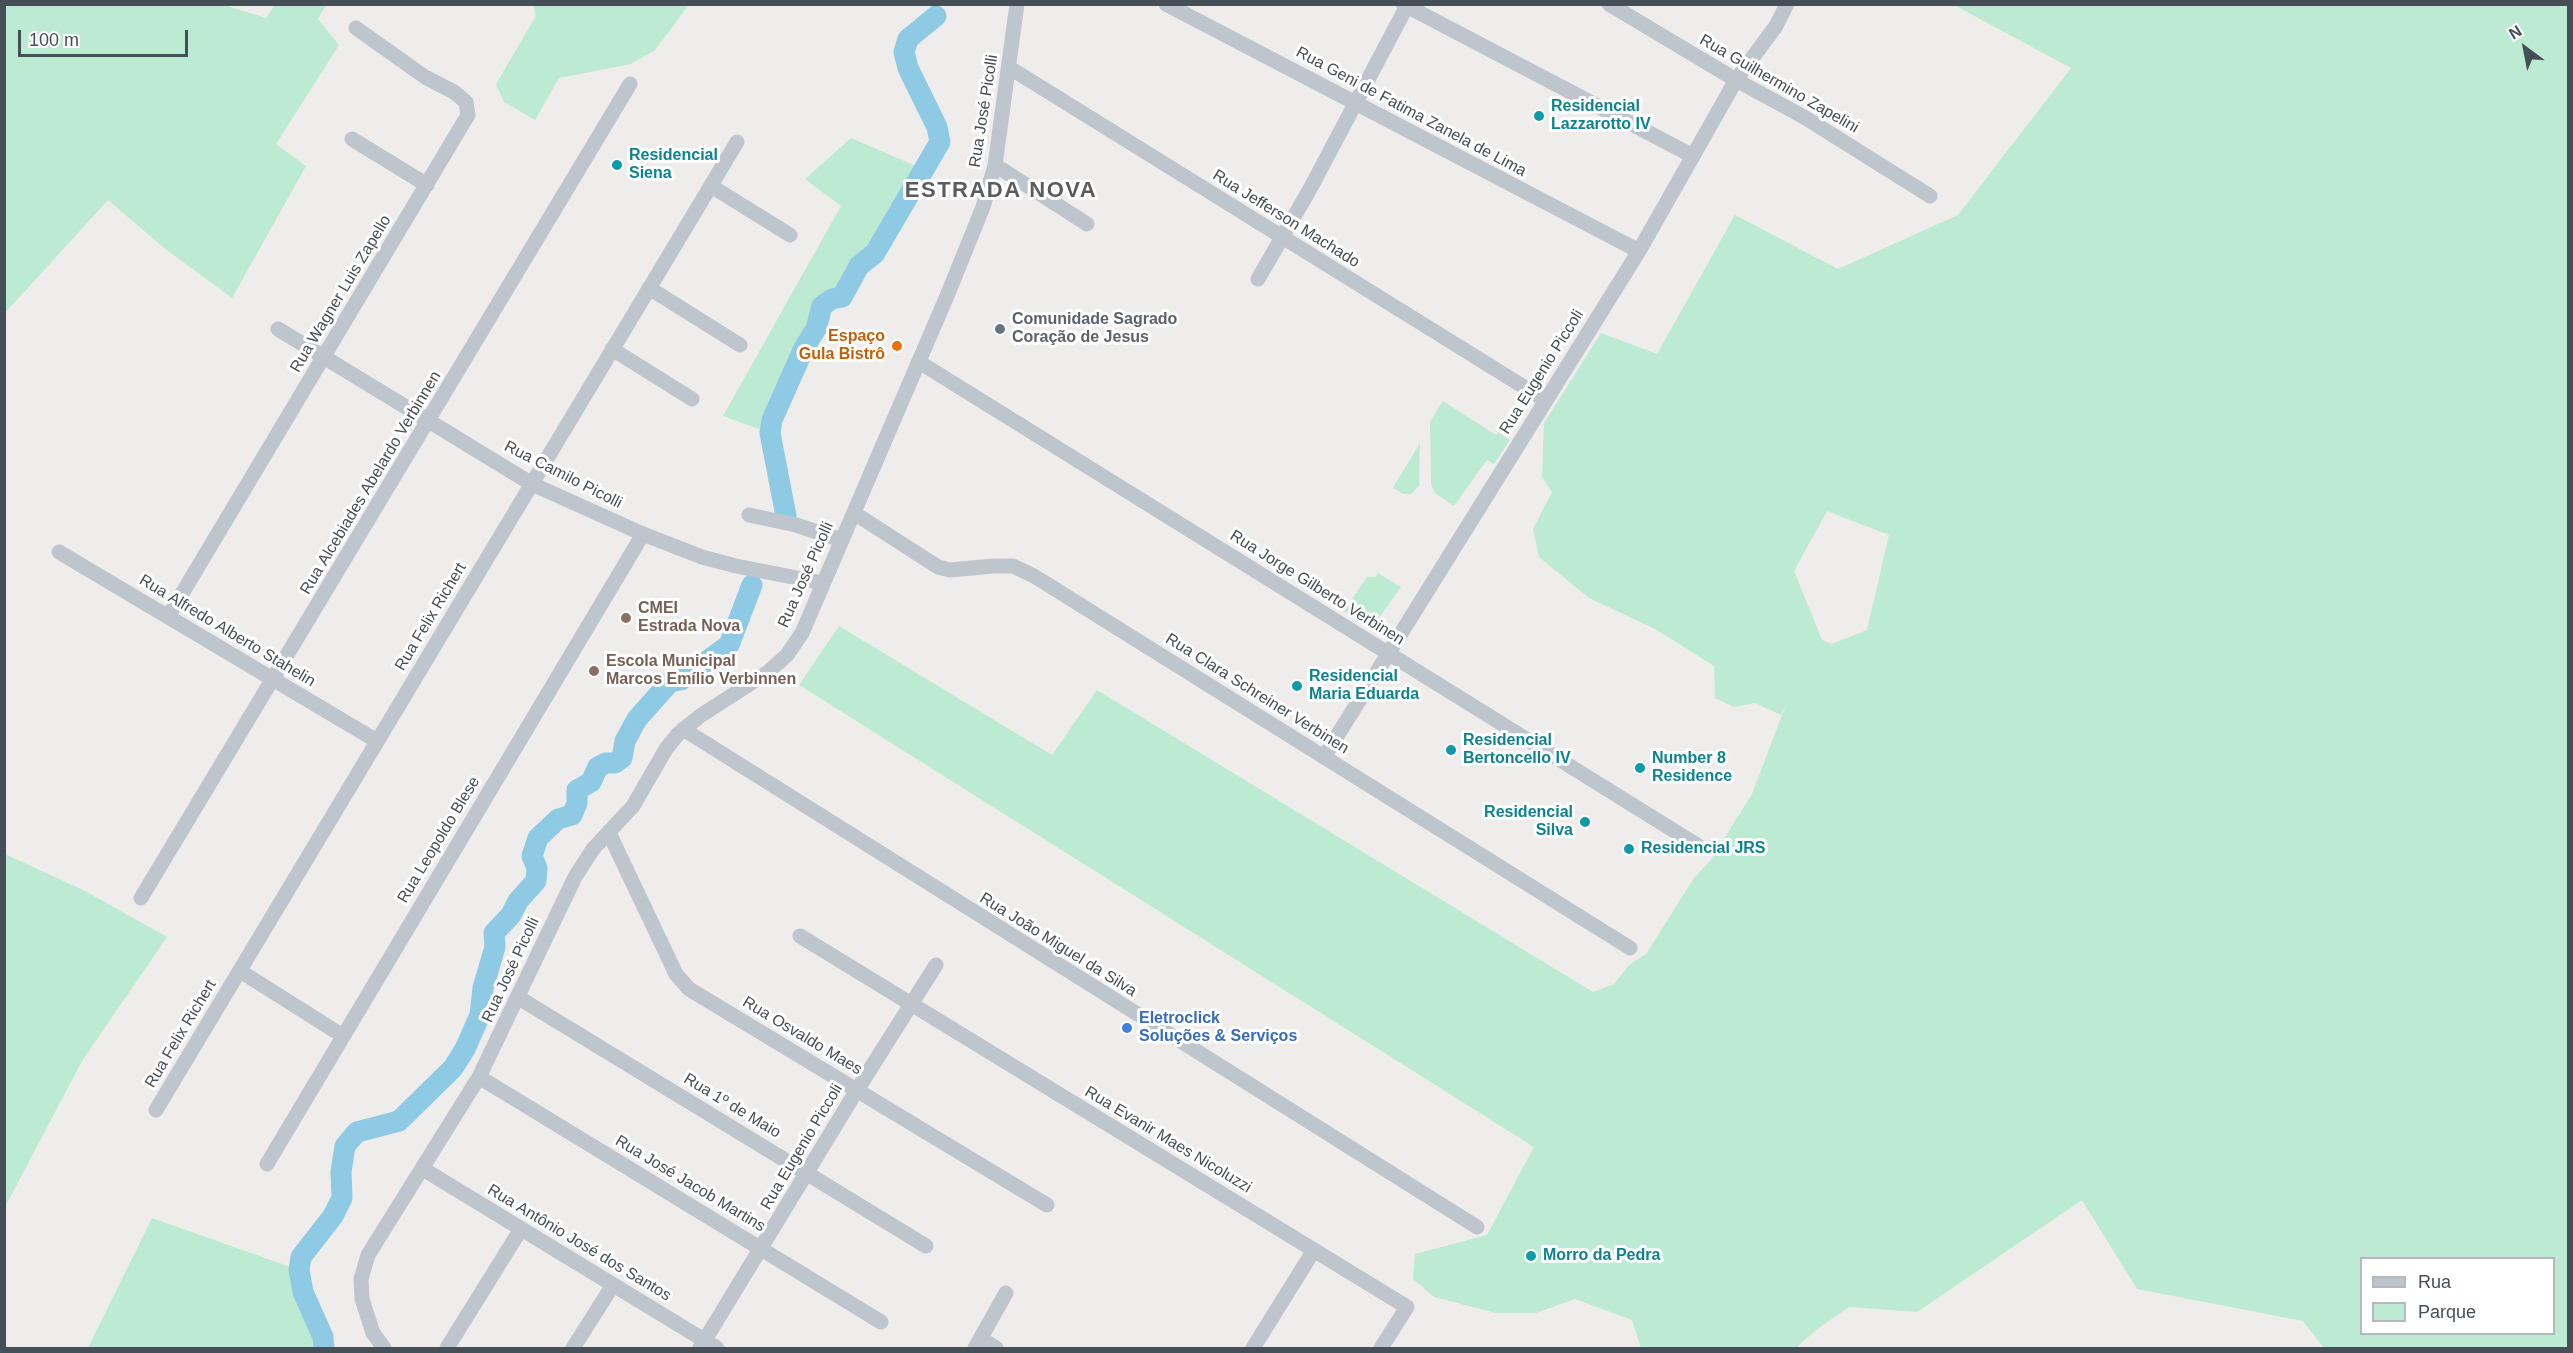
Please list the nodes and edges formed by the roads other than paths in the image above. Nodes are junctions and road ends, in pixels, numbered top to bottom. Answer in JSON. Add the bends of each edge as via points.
{"nodes":[{"id":1,"x":1017,"y":4,"type":"edge"},
{"id":2,"x":1166,"y":4,"type":"edge"},
{"id":3,"x":1609,"y":4,"type":"edge"},
{"id":4,"x":1787,"y":4,"type":"edge"},
{"id":5,"x":1406,"y":5,"type":"edge"},
{"id":6,"x":356,"y":28,"type":"dead end"},
{"id":7,"x":1010,"y":68,"type":"junction"},
{"id":8,"x":1736,"y":80,"type":"junction"},
{"id":9,"x":630,"y":84,"type":"dead end"},
{"id":10,"x":1356,"y":104,"type":"junction"},
{"id":11,"x":352,"y":139,"type":"dead end"},
{"id":12,"x":737,"y":142,"type":"dead end"},
{"id":13,"x":1691,"y":155,"type":"junction"},
{"id":14,"x":995,"y":165,"type":"junction"},
{"id":15,"x":713,"y":183,"type":"junction"},
{"id":16,"x":427,"y":185,"type":"junction"},
{"id":17,"x":1930,"y":196,"type":"dead end"},
{"id":18,"x":1087,"y":224,"type":"dead end"},
{"id":19,"x":791,"y":232,"type":"dead end"},
{"id":20,"x":1282,"y":238,"type":"junction"},
{"id":21,"x":1639,"y":251,"type":"junction"},
{"id":22,"x":1258,"y":279,"type":"dead end"},
{"id":23,"x":651,"y":285,"type":"junction"},
{"id":24,"x":720,"y":323,"type":"dead end"},
{"id":25,"x":278,"y":329,"type":"dead end"},
{"id":26,"x":740,"y":345,"type":"dead end"},
{"id":27,"x":612,"y":349,"type":"junction"},
{"id":28,"x":324,"y":357,"type":"junction"},
{"id":29,"x":919,"y":362,"type":"junction"},
{"id":30,"x":692,"y":399,"type":"dead end"},
{"id":31,"x":1545,"y":400,"type":"junction"},
{"id":32,"x":428,"y":422,"type":"junction"},
{"id":33,"x":532,"y":483,"type":"junction"},
{"id":34,"x":854,"y":513,"type":"junction"},
{"id":35,"x":749,"y":515,"type":"dead end"},
{"id":36,"x":643,"y":534,"type":"junction"},
{"id":37,"x":842,"y":540,"type":"junction"},
{"id":38,"x":59,"y":552,"type":"dead end"},
{"id":39,"x":823,"y":584,"type":"junction"},
{"id":40,"x":168,"y":617,"type":"junction"},
{"id":41,"x":1388,"y":654,"type":"junction"},
{"id":42,"x":274,"y":680,"type":"junction"},
{"id":43,"x":683,"y":729,"type":"junction"},
{"id":44,"x":377,"y":741,"type":"junction"},
{"id":45,"x":1324,"y":757,"type":"junction"},
{"id":46,"x":609,"y":833,"type":"junction"},
{"id":47,"x":1697,"y":845,"type":"dead end"},
{"id":48,"x":141,"y":898,"type":"dead end"},
{"id":49,"x":800,"y":936,"type":"dead end"},
{"id":50,"x":1630,"y":948,"type":"dead end"},
{"id":51,"x":936,"y":965,"type":"dead end"},
{"id":52,"x":240,"y":970,"type":"junction"},
{"id":53,"x":519,"y":998,"type":"junction"},
{"id":54,"x":910,"y":1005,"type":"junction"},
{"id":55,"x":343,"y":1036,"type":"junction"},
{"id":56,"x":479,"y":1077,"type":"junction"},
{"id":57,"x":857,"y":1090,"type":"junction"},
{"id":58,"x":156,"y":1110,"type":"dead end"},
{"id":59,"x":267,"y":1164,"type":"dead end"},
{"id":60,"x":423,"y":1169,"type":"junction"},
{"id":61,"x":807,"y":1173,"type":"junction"},
{"id":62,"x":1047,"y":1205,"type":"dead end"},
{"id":63,"x":1478,"y":1227,"type":"dead end"},
{"id":64,"x":520,"y":1229,"type":"junction"},
{"id":65,"x":926,"y":1246,"type":"dead end"},
{"id":66,"x":761,"y":1248,"type":"junction"},
{"id":67,"x":1314,"y":1250,"type":"junction"},
{"id":68,"x":613,"y":1285,"type":"junction"},
{"id":69,"x":1006,"y":1293,"type":"dead end"},
{"id":70,"x":881,"y":1322,"type":"dead end"},
{"id":71,"x":978,"y":1344,"type":"edge"},
{"id":72,"x":707,"y":1346,"type":"edge"},
{"id":73,"x":384,"y":1348,"type":"edge"},
{"id":74,"x":447,"y":1348,"type":"edge"},
{"id":75,"x":573,"y":1348,"type":"edge"},
{"id":76,"x":996,"y":1348,"type":"edge"},
{"id":77,"x":1254,"y":1348,"type":"edge"},
{"id":78,"x":1381,"y":1348,"type":"edge"}],
"edges":[{"from":1,"to":7,"type":"street","name":"Rua José Picolli"},
{"from":2,"to":10,"type":"street","name":"Rua Geni de Fatima Zanela de Lima"},
{"from":3,"to":8,"type":"street","name":"Rua Guilhermino Zapelini"},
{"from":4,"to":8,"type":"street","name":"Rua Eugenio Piccoli","via":[[1776,26]]},
{"from":5,"to":10,"type":"street"},
{"from":5,"to":13,"type":"street"},
{"from":6,"to":16,"type":"street","name":"Rua Wagner Luis Zapello","via":[[466,102],[468,115]]},
{"from":7,"to":14,"type":"street","name":"Rua José Picolli"},
{"from":7,"to":20,"type":"street","name":"Rua Jefferson Machado"},
{"from":8,"to":13,"type":"street","name":"Rua Eugenio Piccoli"},
{"from":8,"to":17,"type":"street","name":"Rua Guilhermino Zapelini","via":[[1804,117]]},
{"from":9,"to":32,"type":"street","name":"Rua Alcebiades Abelardo Verbinnen"},
{"from":10,"to":20,"type":"street"},
{"from":10,"to":21,"type":"street","name":"Rua Geni de Fatima Zanela de Lima"},
{"from":11,"to":16,"type":"street"},
{"from":12,"to":15,"type":"street","name":"Rua Felix Richert"},
{"from":13,"to":21,"type":"street","name":"Rua Eugenio Piccoli"},
{"from":14,"to":18,"type":"street"},
{"from":14,"to":29,"type":"street","name":"Rua José Picolli","via":[[975,229]]},
{"from":15,"to":19,"type":"street"},
{"from":15,"to":23,"type":"street","name":"Rua Felix Richert"},
{"from":16,"to":28,"type":"street","name":"Rua Wagner Luis Zapello"},
{"from":20,"to":22,"type":"street"},
{"from":20,"to":31,"type":"street","name":"Rua Jefferson Machado"},
{"from":21,"to":31,"type":"street","name":"Rua Eugenio Piccoli"},
{"from":23,"to":24,"type":"street"},
{"from":23,"to":26,"type":"street"},
{"from":23,"to":27,"type":"street","name":"Rua Felix Richert"},
{"from":25,"to":28,"type":"street","name":"Rua Camilo Picolli"},
{"from":27,"to":30,"type":"street"},
{"from":27,"to":33,"type":"street","name":"Rua Felix Richert"},
{"from":28,"to":32,"type":"street","name":"Rua Camilo Picolli"},
{"from":28,"to":40,"type":"street","name":"Rua Wagner Luis Zapello"},
{"from":29,"to":34,"type":"street","name":"Rua José Picolli"},
{"from":29,"to":41,"type":"street","name":"Rua Jorge Gilberto Verbinen"},
{"from":31,"to":41,"type":"street","name":"Rua Eugenio Piccoli"},
{"from":32,"to":33,"type":"street","name":"Rua Camilo Picolli"},
{"from":32,"to":42,"type":"street","name":"Rua Alcebiades Abelardo Verbinnen"},
{"from":33,"to":36,"type":"street","name":"Rua Camilo Picolli"},
{"from":33,"to":44,"type":"street","name":"Rua Felix Richert"},
{"from":34,"to":37,"type":"street","name":"Rua José Picolli"},
{"from":34,"to":45,"type":"street","name":"Rua Clara Schreiner Verbinen","via":[[939,567],[950,570],[1013,566],[1034,576]]},
{"from":35,"to":37,"type":"street"},
{"from":36,"to":39,"type":"street","name":"Rua Camilo Picolli","via":[[702,557]]},
{"from":36,"to":55,"type":"street","name":"Rua Leopoldo Blese"},
{"from":37,"to":39,"type":"street","name":"Rua José Picolli"},
{"from":38,"to":40,"type":"street","name":"Rua Alfredo Alberto Stahelin"},
{"from":39,"to":43,"type":"street","name":"Rua José Picolli","via":[[802,633],[779,663]]},
{"from":40,"to":42,"type":"street","name":"Rua Alfredo Alberto Stahelin"},
{"from":41,"to":45,"type":"street","name":"Rua Eugenio Piccoli"},
{"from":41,"to":47,"type":"street","name":"Rua Jorge Gilberto Verbinen"},
{"from":42,"to":44,"type":"street","name":"Rua Alfredo Alberto Stahelin"},
{"from":42,"to":48,"type":"street","name":"Rua Alcebiades Abelardo Verbinnen"},
{"from":43,"to":46,"type":"street","name":"Rua José Picolli","via":[[666,749],[633,806]]},
{"from":43,"to":63,"type":"street","name":"Rua João Miguel da Silva"},
{"from":44,"to":52,"type":"street","name":"Rua Felix Richert"},
{"from":45,"to":50,"type":"street","name":"Rua Clara Schreiner Verbinen"},
{"from":46,"to":53,"type":"street","name":"Rua José Picolli","via":[[575,877]]},
{"from":46,"to":57,"type":"street","name":"Rua Osvaldo Maes","via":[[681,981]]},
{"from":49,"to":54,"type":"street","name":"Rua Evanir Maes Nicoluzzi"},
{"from":51,"to":54,"type":"street","name":"Rua Eugenio Piccoli"},
{"from":52,"to":55,"type":"street"},
{"from":52,"to":58,"type":"street","name":"Rua Felix Richert"},
{"from":53,"to":56,"type":"street","name":"Rua José Picolli"},
{"from":53,"to":61,"type":"street","name":"Rua 1º de Maio"},
{"from":54,"to":57,"type":"street","name":"Rua Eugenio Piccoli"},
{"from":54,"to":67,"type":"street","name":"Rua Evanir Maes Nicoluzzi"},
{"from":55,"to":59,"type":"street","name":"Rua Leopoldo Blese"},
{"from":56,"to":60,"type":"street","name":"Rua José Picolli"},
{"from":56,"to":66,"type":"street","name":"Rua José Jacob Martins"},
{"from":57,"to":61,"type":"street","name":"Rua Eugenio Piccoli"},
{"from":57,"to":62,"type":"street","name":"Rua Osvaldo Maes"},
{"from":60,"to":64,"type":"street","name":"Rua Antônio José dos Santos"},
{"from":60,"to":73,"type":"street","name":"Rua José Picolli","via":[[368,1254],[362,1279],[366,1317]]},
{"from":61,"to":65,"type":"street","name":"Rua 1º de Maio"},
{"from":61,"to":66,"type":"street","name":"Rua Eugenio Piccoli"},
{"from":64,"to":68,"type":"street","name":"Rua Antônio José dos Santos"},
{"from":64,"to":74,"type":"street"},
{"from":66,"to":70,"type":"street","name":"Rua José Jacob Martins"},
{"from":66,"to":72,"type":"street","name":"Rua Eugenio Piccoli"},
{"from":67,"to":77,"type":"street"},
{"from":67,"to":78,"type":"street","name":"Rua Evanir Maes Nicoluzzi","via":[[1407,1307]]},
{"from":68,"to":72,"type":"street","name":"Rua Antônio José dos Santos"},
{"from":68,"to":75,"type":"street"},
{"from":69,"to":71,"type":"street"},
{"from":71,"to":76,"type":"street"}]}
